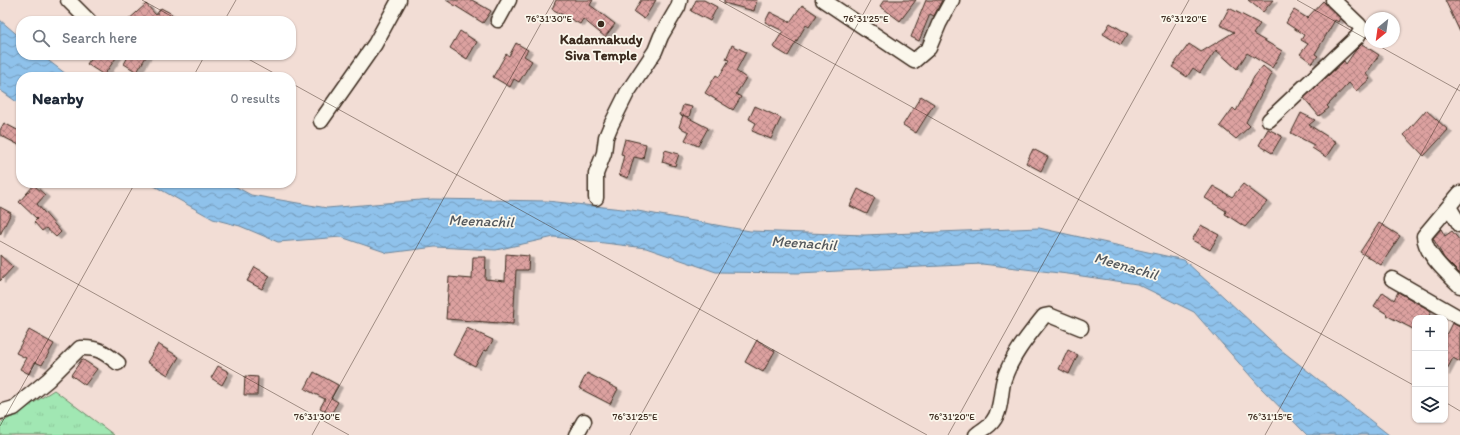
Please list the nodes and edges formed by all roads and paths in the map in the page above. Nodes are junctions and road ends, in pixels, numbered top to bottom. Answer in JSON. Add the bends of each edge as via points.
{"nodes":[{"id":1,"x":68,"y":0,"type":"edge"},
{"id":2,"x":399,"y":0,"type":"edge"},
{"id":3,"x":509,"y":0,"type":"edge"},
{"id":4,"x":680,"y":0,"type":"edge"},
{"id":5,"x":823,"y":0,"type":"edge"},
{"id":6,"x":952,"y":0,"type":"edge"},
{"id":7,"x":1333,"y":0,"type":"edge"},
{"id":8,"x":84,"y":16,"type":"edge"},
{"id":9,"x":498,"y":20,"type":"dead end"},
{"id":10,"x":1269,"y":120,"type":"dead end"},
{"id":11,"x":321,"y":121,"type":"dead end"},
{"id":12,"x":1460,"y":193,"type":"edge"},
{"id":13,"x":596,"y":198,"type":"dead end"},
{"id":14,"x":1449,"y":208,"type":"junction"},
{"id":15,"x":1460,"y":225,"type":"edge"},
{"id":16,"x":1392,"y":279,"type":"dead end"},
{"id":17,"x":1460,"y":286,"type":"edge"},
{"id":18,"x":1460,"y":318,"type":"edge"},
{"id":19,"x":1081,"y":328,"type":"dead end"},
{"id":20,"x":118,"y":363,"type":"dead end"},
{"id":21,"x":0,"y":412,"type":"edge"},
{"id":22,"x":584,"y":421,"type":"dead end"},
{"id":23,"x":576,"y":435,"type":"edge"},
{"id":24,"x":976,"y":435,"type":"edge"}],
"edges":[{"from":1,"to":8,"type":"street"},
{"from":2,"to":11,"type":"street","via":[[375,44]]},
{"from":3,"to":9,"type":"street"},
{"from":4,"to":13,"type":"street","via":[[655,51],[627,93],[609,131],[596,174]]},
{"from":5,"to":6,"type":"street","via":[[914,61],[929,48]]},
{"from":7,"to":10,"type":"street","via":[[1362,29],[1357,37]]},
{"from":12,"to":14,"type":"street"},
{"from":14,"to":15,"type":"street"},
{"from":14,"to":17,"type":"street","via":[[1424,236],[1439,264]]},
{"from":16,"to":18,"type":"street"},
{"from":19,"to":24,"type":"street","via":[[1049,315],[1044,316],[1012,362],[1004,379],[997,414],[993,421]]},
{"from":20,"to":21,"type":"street","via":[[103,351],[91,347],[80,348],[48,380],[14,408]]},
{"from":22,"to":23,"type":"street"}]}
